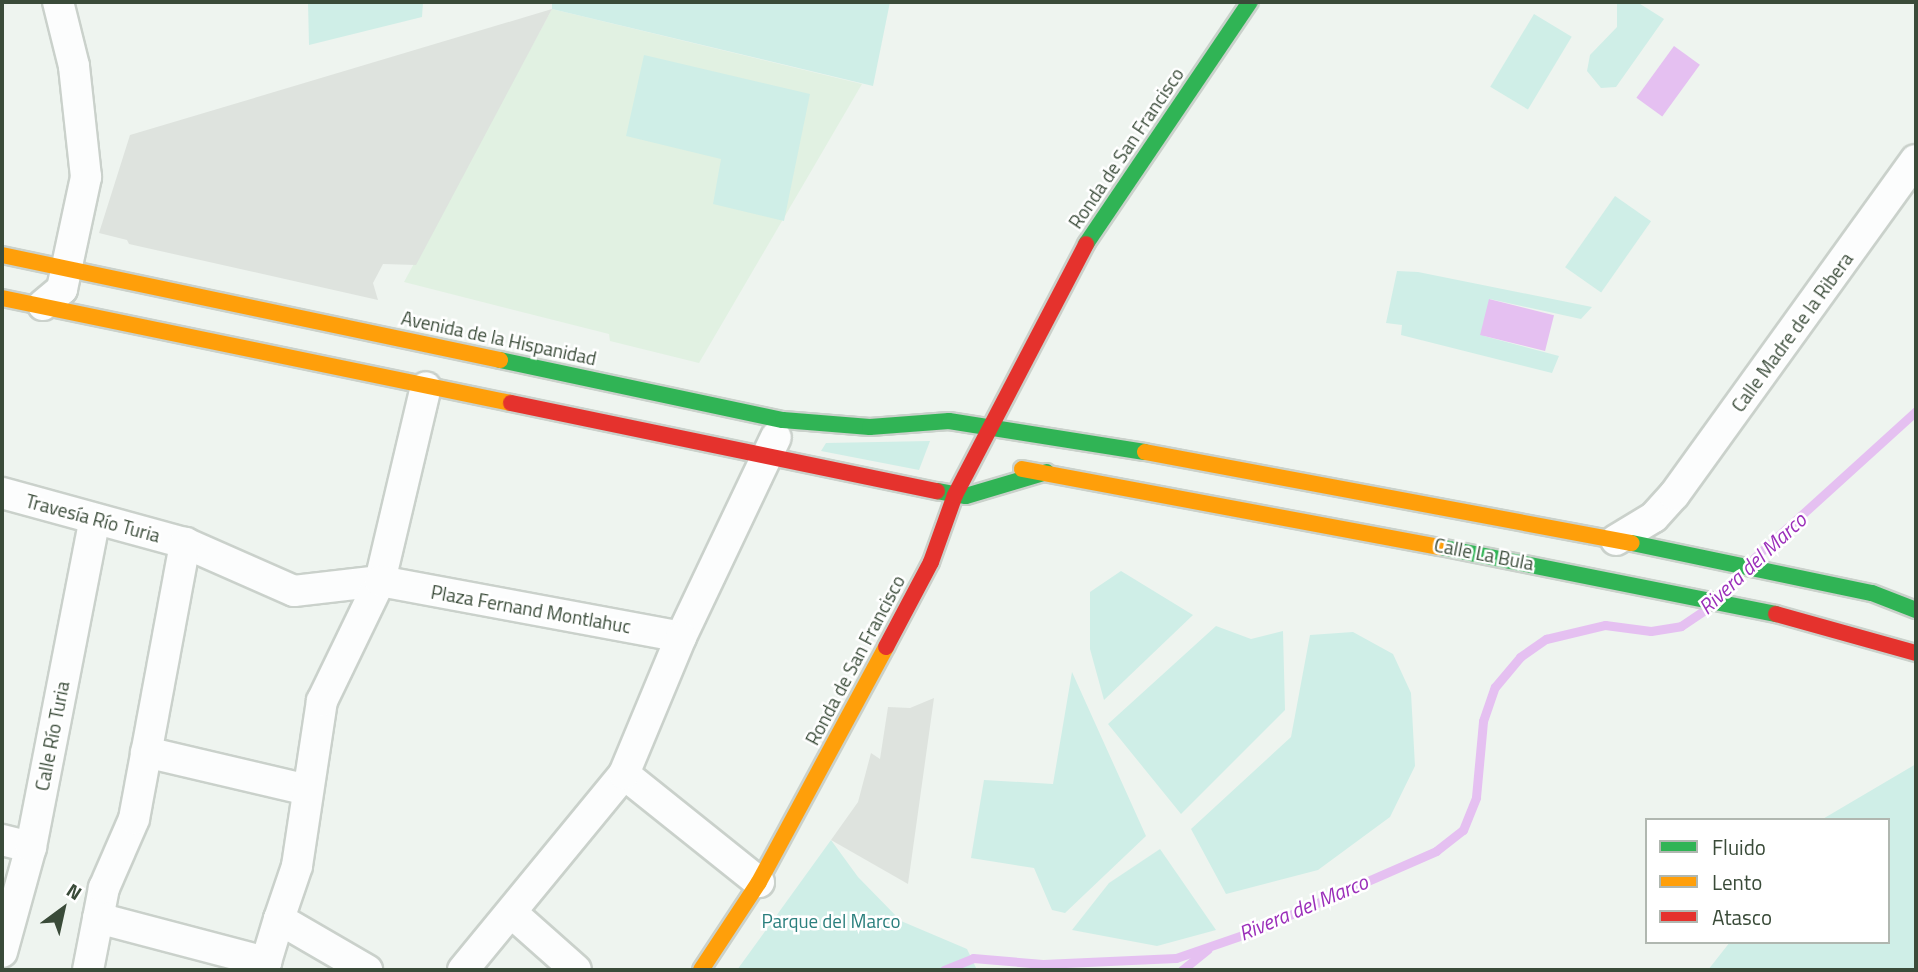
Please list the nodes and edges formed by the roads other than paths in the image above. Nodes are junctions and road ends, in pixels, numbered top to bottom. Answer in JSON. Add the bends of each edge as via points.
{"nodes":[{"id":1,"x":58,"y":2,"type":"edge"},
{"id":2,"x":1250,"y":2,"type":"edge"},
{"id":3,"x":1916,"y":160,"type":"edge"},
{"id":4,"x":2,"y":255,"type":"edge"},
{"id":5,"x":67,"y":267,"type":"junction"},
{"id":6,"x":2,"y":298,"type":"edge"},
{"id":7,"x":43,"y":305,"type":"junction"},
{"id":8,"x":1028,"y":361,"type":"junction"},
{"id":9,"x":426,"y":387,"type":"junction"},
{"id":10,"x":783,"y":420,"type":"junction"},
{"id":11,"x":1051,"y":420,"type":"dead end"},
{"id":12,"x":991,"y":425,"type":"junction"},
{"id":13,"x":1011,"y":428,"type":"junction"},
{"id":14,"x":1066,"y":437,"type":"junction"},
{"id":15,"x":768,"y":458,"type":"junction"},
{"id":16,"x":999,"y":459,"type":"junction"},
{"id":17,"x":1047,"y":472,"type":"junction"},
{"id":18,"x":2,"y":493,"type":"edge"},
{"id":19,"x":978,"y":493,"type":"junction"},
{"id":20,"x":955,"y":495,"type":"junction"},
{"id":21,"x":94,"y":519,"type":"junction"},
{"id":22,"x":1616,"y":540,"type":"junction"},
{"id":23,"x":185,"y":543,"type":"junction"},
{"id":24,"x":931,"y":562,"type":"junction"},
{"id":25,"x":380,"y":581,"type":"junction"},
{"id":26,"x":1916,"y":610,"type":"edge"},
{"id":27,"x":681,"y":637,"type":"junction"},
{"id":28,"x":1916,"y":653,"type":"edge"},
{"id":29,"x":146,"y":752,"type":"junction"},
{"id":30,"x":624,"y":774,"type":"junction"},
{"id":31,"x":308,"y":790,"type":"junction"},
{"id":32,"x":2,"y":840,"type":"edge"},
{"id":33,"x":31,"y":847,"type":"junction"},
{"id":34,"x":759,"y":882,"type":"junction"},
{"id":35,"x":513,"y":914,"type":"junction"},
{"id":36,"x":98,"y":918,"type":"junction"},
{"id":37,"x":279,"y":919,"type":"junction"},
{"id":38,"x":2,"y":952,"type":"edge"},
{"id":39,"x":261,"y":966,"type":"edge"},
{"id":40,"x":88,"y":970,"type":"edge"},
{"id":41,"x":367,"y":970,"type":"edge"},
{"id":42,"x":463,"y":970,"type":"edge"},
{"id":43,"x":576,"y":970,"type":"edge"},
{"id":44,"x":701,"y":970,"type":"edge"}],
"edges":[{"from":1,"to":5,"type":"street","via":[[74,66],[86,177]]},
{"from":2,"to":8,"type":"main road","name":"Ronda de San Francisco","via":[[1089,238]]},
{"from":3,"to":22,"type":"street","name":"Calle Madre de la Ribera","via":[[1666,503],[1644,525]]},
{"from":4,"to":5,"type":"main road","name":"Avenida de la Hispanidad"},
{"from":5,"to":7,"type":"street","via":[[62,289]]},
{"from":5,"to":10,"type":"main road","name":"Avenida de la Hispanidad"},
{"from":6,"to":7,"type":"main road"},
{"from":7,"to":9,"type":"main road"},
{"from":8,"to":12,"type":"main road","name":"Ronda de San Francisco"},
{"from":8,"to":13,"type":"main road","name":"Ronda de San Francisco","via":[[1029,391]]},
{"from":9,"to":15,"type":"main road"},
{"from":9,"to":25,"type":"street"},
{"from":10,"to":12,"type":"main road","name":"Avenida de la Hispanidad","via":[[870,427],[949,421]]},
{"from":10,"to":15,"type":"street"},
{"from":11,"to":14,"type":"main road"},
{"from":12,"to":13,"type":"main road","name":"Calle La Bula"},
{"from":12,"to":16,"type":"main road","via":[[990,446]]},
{"from":12,"to":20,"type":"main road","name":"Ronda de San Francisco"},
{"from":13,"to":14,"type":"main road","name":"Calle La Bula"},
{"from":13,"to":16,"type":"main road","name":"Ronda de San Francisco"},
{"from":14,"to":22,"type":"main road","name":"Calle La Bula"},
{"from":15,"to":20,"type":"main road"},
{"from":15,"to":27,"type":"street"},
{"from":16,"to":17,"type":"main road","name":"Calle La Bula"},
{"from":16,"to":19,"type":"main road","name":"Ronda de San Francisco"},
{"from":17,"to":19,"type":"main road","name":"Calle La Bula","via":[[1018,477]]},
{"from":17,"to":28,"type":"main road","name":"Calle La Bula","via":[[1680,592],[1813,622]]},
{"from":18,"to":21,"type":"street","name":"Travesía Río Turia"},
{"from":19,"to":20,"type":"main road","name":"Calle La Bula"},
{"from":19,"to":24,"type":"main road","name":"Ronda de San Francisco"},
{"from":20,"to":24,"type":"main road","name":"Ronda de San Francisco"},
{"from":21,"to":23,"type":"street","name":"Travesía Río Turia"},
{"from":21,"to":33,"type":"street","name":"Calle Río Turia"},
{"from":22,"to":26,"type":"main road","name":"Calle La Bula","via":[[1872,593]]},
{"from":23,"to":25,"type":"street","name":"Plaza Fernand Montlahuc","via":[[293,591]]},
{"from":23,"to":29,"type":"street"},
{"from":24,"to":34,"type":"main road","name":"Ronda de San Francisco"},
{"from":25,"to":27,"type":"street","name":"Plaza Fernand Montlahuc"},
{"from":25,"to":31,"type":"street","via":[[322,701]]},
{"from":27,"to":30,"type":"street"},
{"from":29,"to":31,"type":"street"},
{"from":29,"to":36,"type":"street","via":[[134,819],[104,888]]},
{"from":30,"to":34,"type":"street"},
{"from":30,"to":35,"type":"street"},
{"from":31,"to":37,"type":"street","via":[[297,866]]},
{"from":32,"to":33,"type":"street"},
{"from":33,"to":38,"type":"street","name":"Calle Río Turia"},
{"from":34,"to":44,"type":"main road","name":"Ronda de San Francisco"},
{"from":35,"to":42,"type":"street"},
{"from":35,"to":43,"type":"street"},
{"from":36,"to":39,"type":"street"},
{"from":36,"to":40,"type":"street"},
{"from":37,"to":39,"type":"street"},
{"from":37,"to":41,"type":"street"}]}
